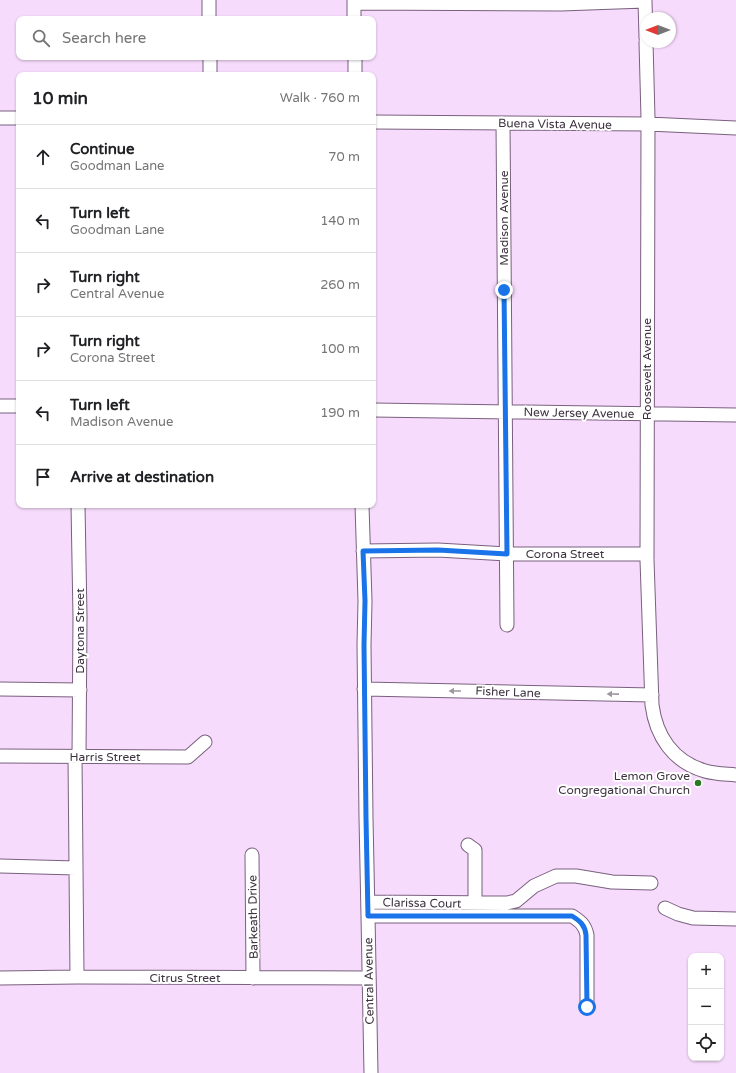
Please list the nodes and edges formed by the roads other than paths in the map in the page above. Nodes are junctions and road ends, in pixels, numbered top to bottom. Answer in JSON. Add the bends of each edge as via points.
{"nodes":[{"id":1,"x":209,"y":0,"type":"edge"},
{"id":2,"x":646,"y":0,"type":"edge"},
{"id":3,"x":592,"y":1,"type":"edge"},
{"id":4,"x":354,"y":2,"type":"edge"},
{"id":5,"x":646,"y":12,"type":"edge"},
{"id":6,"x":209,"y":16,"type":"edge"},
{"id":7,"x":354,"y":16,"type":"edge"},
{"id":8,"x":646,"y":48,"type":"edge"},
{"id":9,"x":210,"y":60,"type":"edge"},
{"id":10,"x":355,"y":60,"type":"edge"},
{"id":11,"x":210,"y":72,"type":"edge"},
{"id":12,"x":355,"y":72,"type":"edge"},
{"id":13,"x":0,"y":118,"type":"edge"},
{"id":14,"x":16,"y":118,"type":"edge"},
{"id":15,"x":376,"y":122,"type":"edge"},
{"id":16,"x":503,"y":123,"type":"junction"},
{"id":17,"x":648,"y":124,"type":"junction"},
{"id":18,"x":736,"y":128,"type":"edge"},
{"id":19,"x":0,"y":406,"type":"edge"},
{"id":20,"x":16,"y":406,"type":"edge"},
{"id":21,"x":376,"y":410,"type":"edge"},
{"id":22,"x":505,"y":412,"type":"junction"},
{"id":23,"x":647,"y":413,"type":"junction"},
{"id":24,"x":736,"y":415,"type":"edge"},
{"id":25,"x":78,"y":508,"type":"edge"},
{"id":26,"x":362,"y":508,"type":"edge"},
{"id":27,"x":363,"y":551,"type":"junction"},
{"id":28,"x":507,"y":554,"type":"junction"},
{"id":29,"x":647,"y":554,"type":"junction"},
{"id":30,"x":507,"y":624,"type":"dead end"},
{"id":31,"x":0,"y":689,"type":"edge"},
{"id":32,"x":364,"y":689,"type":"junction"},
{"id":33,"x":80,"y":690,"type":"junction"},
{"id":34,"x":652,"y":695,"type":"junction"},
{"id":35,"x":205,"y":742,"type":"dead end"},
{"id":36,"x":0,"y":756,"type":"edge"},
{"id":37,"x":77,"y":757,"type":"junction"},
{"id":38,"x":736,"y":775,"type":"edge"},
{"id":39,"x":468,"y":845,"type":"dead end"},
{"id":40,"x":252,"y":855,"type":"dead end"},
{"id":41,"x":0,"y":866,"type":"edge"},
{"id":42,"x":76,"y":868,"type":"junction"},
{"id":43,"x":651,"y":883,"type":"dead end"},
{"id":44,"x":368,"y":902,"type":"junction"},
{"id":45,"x":475,"y":903,"type":"junction"},
{"id":46,"x":665,"y":908,"type":"dead end"},
{"id":47,"x":368,"y":916,"type":"junction"},
{"id":48,"x":736,"y":919,"type":"edge"},
{"id":49,"x":77,"y":977,"type":"junction"},
{"id":50,"x":0,"y":978,"type":"edge"},
{"id":51,"x":253,"y":978,"type":"junction"},
{"id":52,"x":369,"y":978,"type":"junction"},
{"id":53,"x":587,"y":1007,"type":"dead end"},
{"id":54,"x":371,"y":1073,"type":"edge"}],
"edges":[{"from":1,"to":6,"type":"street"},
{"from":2,"to":3,"type":"street"},
{"from":2,"to":5,"type":"street"},
{"from":3,"to":4,"type":"street","via":[[561,4]]},
{"from":4,"to":7,"type":"street"},
{"from":8,"to":17,"type":"street","name":"Roosevelt Avenue"},
{"from":9,"to":11,"type":"street"},
{"from":10,"to":12,"type":"street"},
{"from":13,"to":14,"type":"street"},
{"from":15,"to":16,"type":"street","name":"Buena Vista Avenue"},
{"from":16,"to":17,"type":"street","name":"Buena Vista Avenue"},
{"from":16,"to":22,"type":"street","name":"Madison Avenue"},
{"from":17,"to":18,"type":"street","name":"Buena Vista Avenue"},
{"from":17,"to":23,"type":"street","name":"Roosevelt Avenue"},
{"from":19,"to":20,"type":"street"},
{"from":21,"to":22,"type":"street","name":"New Jersey Avenue"},
{"from":22,"to":23,"type":"street","name":"New Jersey Avenue"},
{"from":22,"to":28,"type":"street","name":"Madison Avenue"},
{"from":23,"to":24,"type":"street","name":"New Jersey Avenue"},
{"from":23,"to":29,"type":"street","name":"Roosevelt Avenue"},
{"from":25,"to":33,"type":"street","name":"Daytona Street"},
{"from":26,"to":27,"type":"street","name":"Central Avenue"},
{"from":27,"to":28,"type":"street","name":"Corona Street","via":[[438,550]]},
{"from":27,"to":32,"type":"street","name":"Central Avenue"},
{"from":28,"to":29,"type":"street","name":"Corona Street"},
{"from":28,"to":30,"type":"street","name":"Madison Avenue"},
{"from":29,"to":34,"type":"street","name":"Roosevelt Avenue"},
{"from":31,"to":33,"type":"street"},
{"from":34,"to":32,"type":"street","name":"Fisher Lane","one_way":true},
{"from":32,"to":44,"type":"street","name":"Central Avenue"},
{"from":33,"to":37,"type":"street","name":"Daytona Street"},
{"from":34,"to":38,"type":"street","name":"Roosevelt Avenue","via":[[660,735],[679,758],[696,768]]},
{"from":35,"to":37,"type":"street","name":"Harris Street","via":[[188,757]]},
{"from":36,"to":37,"type":"street","name":"Harris Street"},
{"from":37,"to":42,"type":"street","name":"Daytona Street"},
{"from":39,"to":45,"type":"street","name":"Clarissa Court","via":[[476,850]]},
{"from":40,"to":51,"type":"street","name":"Barkeath Drive"},
{"from":41,"to":42,"type":"street"},
{"from":42,"to":49,"type":"street","name":"Daytona Street"},
{"from":43,"to":45,"type":"street","name":"Clarissa Court","via":[[556,876],[534,886],[516,901]]},
{"from":44,"to":45,"type":"street","name":"Clarissa Court"},
{"from":44,"to":47,"type":"street","name":"Central Avenue"},
{"from":46,"to":48,"type":"street","via":[[692,918]]},
{"from":47,"to":52,"type":"street","name":"Central Avenue"},
{"from":47,"to":53,"type":"street","via":[[572,916],[579,920],[586,935]]},
{"from":49,"to":50,"type":"street","name":"Citrus Street"},
{"from":49,"to":51,"type":"street","name":"Citrus Street"},
{"from":51,"to":52,"type":"street","name":"Citrus Street"},
{"from":52,"to":54,"type":"street","name":"Central Avenue"}]}
